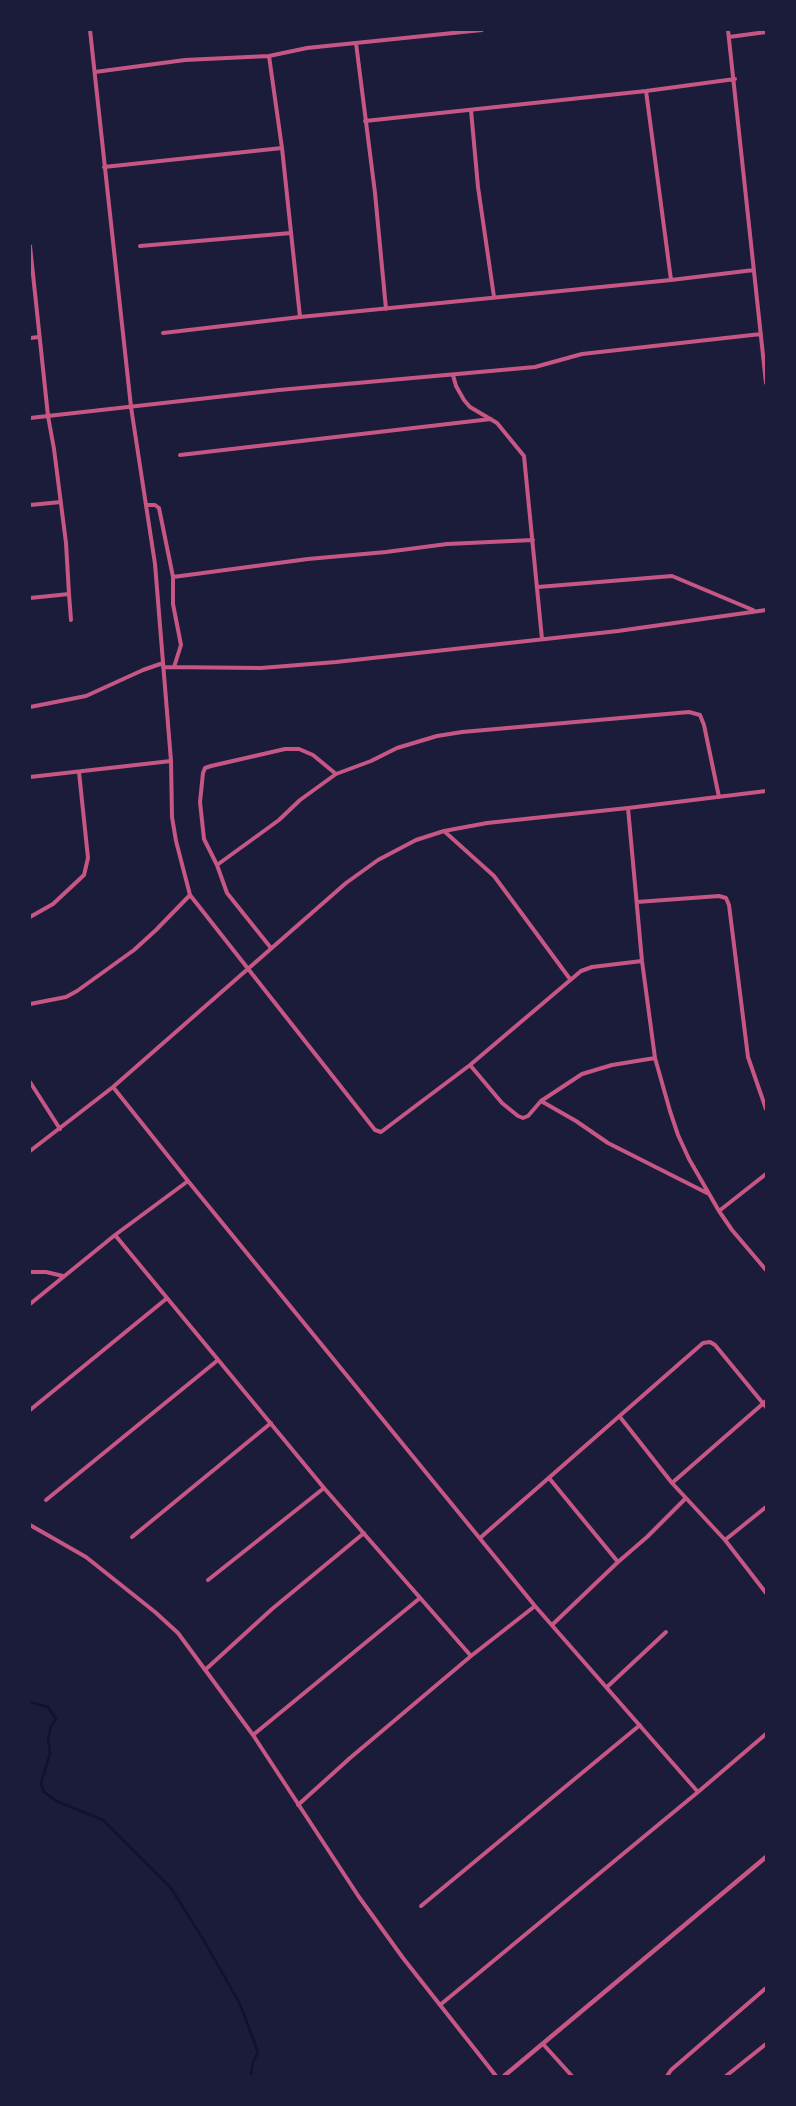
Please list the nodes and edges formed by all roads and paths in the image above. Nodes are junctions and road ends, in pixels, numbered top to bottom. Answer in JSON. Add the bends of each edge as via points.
{"nodes":[{"id":1,"x":90,"y":30,"type":"edge"},
{"id":2,"x":482,"y":30,"type":"edge"},
{"id":3,"x":728,"y":30,"type":"edge"},
{"id":4,"x":452,"y":32,"type":"edge"},
{"id":5,"x":766,"y":32,"type":"edge"},
{"id":6,"x":729,"y":37,"type":"junction"},
{"id":7,"x":356,"y":43,"type":"junction"},
{"id":8,"x":269,"y":56,"type":"junction"},
{"id":9,"x":95,"y":72,"type":"junction"},
{"id":10,"x":735,"y":79,"type":"junction"},
{"id":11,"x":646,"y":92,"type":"junction"},
{"id":12,"x":471,"y":110,"type":"junction"},
{"id":13,"x":365,"y":121,"type":"junction"},
{"id":14,"x":282,"y":148,"type":"junction"},
{"id":15,"x":104,"y":167,"type":"junction"},
{"id":16,"x":291,"y":234,"type":"junction"},
{"id":17,"x":30,"y":246,"type":"edge"},
{"id":18,"x":140,"y":246,"type":"dead end"},
{"id":19,"x":754,"y":270,"type":"junction"},
{"id":20,"x":671,"y":280,"type":"junction"},
{"id":21,"x":494,"y":297,"type":"junction"},
{"id":22,"x":386,"y":309,"type":"junction"},
{"id":23,"x":300,"y":317,"type":"junction"},
{"id":24,"x":764,"y":328,"type":"edge"},
{"id":25,"x":162,"y":333,"type":"dead end"},
{"id":26,"x":761,"y":334,"type":"junction"},
{"id":27,"x":39,"y":337,"type":"junction"},
{"id":28,"x":30,"y":338,"type":"edge"},
{"id":29,"x":765,"y":371,"type":"edge"},
{"id":30,"x":453,"y":375,"type":"junction"},
{"id":31,"x":766,"y":383,"type":"edge"},
{"id":32,"x":132,"y":407,"type":"junction"},
{"id":33,"x":48,"y":416,"type":"junction"},
{"id":34,"x":30,"y":418,"type":"edge"},
{"id":35,"x":491,"y":419,"type":"junction"},
{"id":36,"x":180,"y":455,"type":"dead end"},
{"id":37,"x":61,"y":502,"type":"junction"},
{"id":38,"x":30,"y":505,"type":"edge"},
{"id":39,"x":146,"y":505,"type":"junction"},
{"id":40,"x":533,"y":540,"type":"junction"},
{"id":41,"x":172,"y":577,"type":"junction"},
{"id":42,"x":538,"y":587,"type":"junction"},
{"id":43,"x":69,"y":594,"type":"junction"},
{"id":44,"x":30,"y":598,"type":"edge"},
{"id":45,"x":754,"y":610,"type":"junction"},
{"id":46,"x":766,"y":610,"type":"edge"},
{"id":47,"x":71,"y":620,"type":"dead end"},
{"id":48,"x":542,"y":639,"type":"junction"},
{"id":49,"x":163,"y":665,"type":"junction"},
{"id":50,"x":174,"y":667,"type":"junction"},
{"id":51,"x":30,"y":707,"type":"edge"},
{"id":52,"x":171,"y":761,"type":"junction"},
{"id":53,"x":79,"y":772,"type":"junction"},
{"id":54,"x":336,"y":774,"type":"junction"},
{"id":55,"x":30,"y":777,"type":"edge"},
{"id":56,"x":766,"y":791,"type":"edge"},
{"id":57,"x":719,"y":797,"type":"junction"},
{"id":58,"x":628,"y":808,"type":"junction"},
{"id":59,"x":444,"y":831,"type":"junction"},
{"id":60,"x":217,"y":865,"type":"junction"},
{"id":61,"x":190,"y":895,"type":"junction"},
{"id":62,"x":637,"y":902,"type":"junction"},
{"id":63,"x":30,"y":917,"type":"edge"},
{"id":64,"x":271,"y":948,"type":"junction"},
{"id":65,"x":642,"y":961,"type":"junction"},
{"id":66,"x":247,"y":969,"type":"junction"},
{"id":67,"x":570,"y":979,"type":"junction"},
{"id":68,"x":30,"y":1004,"type":"edge"},
{"id":69,"x":655,"y":1058,"type":"junction"},
{"id":70,"x":470,"y":1065,"type":"junction"},
{"id":71,"x":30,"y":1082,"type":"edge"},
{"id":72,"x":113,"y":1086,"type":"junction"},
{"id":73,"x":541,"y":1101,"type":"junction"},
{"id":74,"x":766,"y":1109,"type":"edge"},
{"id":75,"x":60,"y":1129,"type":"junction"},
{"id":76,"x":30,"y":1151,"type":"edge"},
{"id":77,"x":766,"y":1174,"type":"edge"},
{"id":78,"x":188,"y":1181,"type":"junction"},
{"id":79,"x":708,"y":1193,"type":"junction"},
{"id":80,"x":719,"y":1211,"type":"junction"},
{"id":81,"x":115,"y":1235,"type":"junction"},
{"id":82,"x":766,"y":1270,"type":"edge"},
{"id":83,"x":30,"y":1272,"type":"edge"},
{"id":84,"x":63,"y":1276,"type":"junction"},
{"id":85,"x":166,"y":1299,"type":"junction"},
{"id":86,"x":30,"y":1304,"type":"edge"},
{"id":87,"x":218,"y":1360,"type":"junction"},
{"id":88,"x":765,"y":1404,"type":"edge"},
{"id":89,"x":30,"y":1410,"type":"edge"},
{"id":90,"x":620,"y":1417,"type":"junction"},
{"id":91,"x":271,"y":1423,"type":"junction"},
{"id":92,"x":549,"y":1478,"type":"junction"},
{"id":93,"x":672,"y":1483,"type":"junction"},
{"id":94,"x":324,"y":1488,"type":"junction"},
{"id":95,"x":686,"y":1498,"type":"junction"},
{"id":96,"x":46,"y":1500,"type":"dead end"},
{"id":97,"x":766,"y":1506,"type":"edge"},
{"id":98,"x":30,"y":1525,"type":"edge"},
{"id":99,"x":364,"y":1533,"type":"junction"},
{"id":100,"x":132,"y":1537,"type":"dead end"},
{"id":101,"x":480,"y":1538,"type":"junction"},
{"id":102,"x":724,"y":1540,"type":"junction"},
{"id":103,"x":618,"y":1562,"type":"junction"},
{"id":104,"x":208,"y":1580,"type":"dead end"},
{"id":105,"x":766,"y":1593,"type":"edge"},
{"id":106,"x":420,"y":1598,"type":"junction"},
{"id":107,"x":535,"y":1606,"type":"junction"},
{"id":108,"x":552,"y":1625,"type":"junction"},
{"id":109,"x":666,"y":1632,"type":"dead end"},
{"id":110,"x":471,"y":1656,"type":"junction"},
{"id":111,"x":204,"y":1670,"type":"junction"},
{"id":112,"x":607,"y":1688,"type":"junction"},
{"id":113,"x":640,"y":1725,"type":"junction"},
{"id":114,"x":253,"y":1734,"type":"junction"},
{"id":115,"x":766,"y":1734,"type":"edge"},
{"id":116,"x":698,"y":1792,"type":"junction"},
{"id":117,"x":298,"y":1805,"type":"junction"},
{"id":118,"x":766,"y":1857,"type":"edge"},
{"id":119,"x":421,"y":1906,"type":"dead end"},
{"id":120,"x":766,"y":1988,"type":"edge"},
{"id":121,"x":440,"y":2005,"type":"junction"},
{"id":122,"x":544,"y":2044,"type":"junction"},
{"id":123,"x":766,"y":2044,"type":"edge"},
{"id":124,"x":496,"y":2076,"type":"edge"},
{"id":125,"x":504,"y":2076,"type":"edge"},
{"id":126,"x":572,"y":2076,"type":"edge"},
{"id":127,"x":667,"y":2076,"type":"edge"},
{"id":128,"x":726,"y":2076,"type":"edge"}],
"edges":[{"from":1,"to":9,"type":"street"},
{"from":2,"to":4,"type":"street"},
{"from":3,"to":6,"type":"street"},
{"from":4,"to":7,"type":"street"},
{"from":5,"to":6,"type":"street"},
{"from":6,"to":10,"type":"street"},
{"from":7,"to":8,"type":"street"},
{"from":7,"to":13,"type":"street"},
{"from":8,"to":9,"type":"street","via":[[185,60]]},
{"from":8,"to":14,"type":"street"},
{"from":9,"to":15,"type":"street"},
{"from":10,"to":11,"type":"street"},
{"from":10,"to":19,"type":"street"},
{"from":11,"to":12,"type":"street"},
{"from":11,"to":20,"type":"street"},
{"from":12,"to":13,"type":"street"},
{"from":12,"to":21,"type":"street"},
{"from":13,"to":22,"type":"street"},
{"from":14,"to":15,"type":"street"},
{"from":14,"to":16,"type":"street"},
{"from":15,"to":32,"type":"street"},
{"from":16,"to":18,"type":"street"},
{"from":16,"to":23,"type":"street"},
{"from":17,"to":27,"type":"street"},
{"from":19,"to":20,"type":"street"},
{"from":19,"to":24,"type":"street"},
{"from":20,"to":21,"type":"street"},
{"from":21,"to":22,"type":"street"},
{"from":22,"to":23,"type":"street"},
{"from":23,"to":25,"type":"street"},
{"from":24,"to":26,"type":"street"},
{"from":26,"to":29,"type":"street"},
{"from":26,"to":30,"type":"street","via":[[582,354],[546,365]]},
{"from":27,"to":28,"type":"street"},
{"from":27,"to":33,"type":"street"},
{"from":29,"to":31,"type":"street"},
{"from":30,"to":32,"type":"street"},
{"from":30,"to":35,"type":"street","via":[[456,386],[470,407]]},
{"from":32,"to":33,"type":"street"},
{"from":32,"to":39,"type":"street"},
{"from":33,"to":34,"type":"street"},
{"from":33,"to":37,"type":"street"},
{"from":35,"to":36,"type":"street"},
{"from":35,"to":40,"type":"street","via":[[524,456]]},
{"from":37,"to":38,"type":"street"},
{"from":37,"to":43,"type":"street"},
{"from":39,"to":41,"type":"street","via":[[159,508]]},
{"from":39,"to":49,"type":"street","via":[[155,564]]},
{"from":40,"to":41,"type":"street","via":[[447,544],[308,558]]},
{"from":40,"to":42,"type":"street"},
{"from":41,"to":50,"type":"street","via":[[173,604],[181,645]]},
{"from":42,"to":45,"type":"street","via":[[672,576]]},
{"from":42,"to":48,"type":"street"},
{"from":43,"to":44,"type":"street"},
{"from":43,"to":47,"type":"street"},
{"from":45,"to":46,"type":"street"},
{"from":45,"to":48,"type":"street"},
{"from":48,"to":50,"type":"street","via":[[290,666]]},
{"from":49,"to":50,"type":"street"},
{"from":49,"to":51,"type":"street","via":[[86,696]]},
{"from":49,"to":52,"type":"street"},
{"from":52,"to":53,"type":"street"},
{"from":52,"to":61,"type":"street","via":[[174,825]]},
{"from":53,"to":55,"type":"street"},
{"from":53,"to":63,"type":"street","via":[[88,858],[84,875],[53,904]]},
{"from":54,"to":57,"type":"street","via":[[397,748],[445,735],[689,712],[700,715],[704,725]]},
{"from":54,"to":60,"type":"street"},
{"from":54,"to":60,"type":"street","via":[[298,749],[285,749],[205,768],[201,821],[204,839]]},
{"from":56,"to":57,"type":"street"},
{"from":57,"to":58,"type":"street"},
{"from":58,"to":59,"type":"street","via":[[487,823]]},
{"from":58,"to":62,"type":"street"},
{"from":59,"to":64,"type":"street","via":[[416,840],[378,860],[346,883]]},
{"from":59,"to":67,"type":"street","via":[[494,876]]},
{"from":60,"to":64,"type":"street","via":[[227,893]]},
{"from":61,"to":66,"type":"street"},
{"from":61,"to":68,"type":"street","via":[[134,950],[77,991],[66,997]]},
{"from":62,"to":65,"type":"street"},
{"from":62,"to":74,"type":"street","via":[[726,898],[730,905],[748,1058]]},
{"from":64,"to":66,"type":"street"},
{"from":65,"to":67,"type":"street","via":[[587,968]]},
{"from":65,"to":69,"type":"street"},
{"from":66,"to":70,"type":"street","via":[[375,1130],[387,1129]]},
{"from":66,"to":72,"type":"street"},
{"from":67,"to":70,"type":"street"},
{"from":69,"to":73,"type":"street","via":[[596,1068]]},
{"from":69,"to":79,"type":"street","via":[[678,1134]]},
{"from":70,"to":73,"type":"street","via":[[502,1103],[518,1116],[528,1116]]},
{"from":71,"to":75,"type":"street"},
{"from":72,"to":75,"type":"street"},
{"from":72,"to":78,"type":"street"},
{"from":73,"to":79,"type":"street","via":[[608,1143]]},
{"from":75,"to":76,"type":"street"},
{"from":77,"to":80,"type":"street"},
{"from":78,"to":81,"type":"street"},
{"from":78,"to":101,"type":"street"},
{"from":79,"to":80,"type":"street"},
{"from":80,"to":82,"type":"street"},
{"from":81,"to":84,"type":"street"},
{"from":81,"to":85,"type":"street"},
{"from":83,"to":84,"type":"street"},
{"from":84,"to":86,"type":"street"},
{"from":85,"to":87,"type":"street"},
{"from":85,"to":89,"type":"street"},
{"from":87,"to":91,"type":"street"},
{"from":87,"to":96,"type":"street"},
{"from":88,"to":90,"type":"street","via":[[710,1342],[703,1344]]},
{"from":88,"to":93,"type":"street"},
{"from":90,"to":92,"type":"street"},
{"from":90,"to":93,"type":"street"},
{"from":91,"to":94,"type":"street"},
{"from":91,"to":100,"type":"street"},
{"from":92,"to":101,"type":"street"},
{"from":92,"to":103,"type":"street"},
{"from":93,"to":95,"type":"street"},
{"from":94,"to":99,"type":"street"},
{"from":94,"to":104,"type":"street"},
{"from":95,"to":102,"type":"street"},
{"from":95,"to":103,"type":"street"},
{"from":97,"to":102,"type":"street"},
{"from":98,"to":111,"type":"street","via":[[86,1557],[155,1612],[178,1633]]},
{"from":99,"to":106,"type":"street"},
{"from":99,"to":111,"type":"street"},
{"from":101,"to":107,"type":"street"},
{"from":102,"to":105,"type":"street"},
{"from":103,"to":108,"type":"street"},
{"from":106,"to":110,"type":"street"},
{"from":106,"to":114,"type":"street"},
{"from":107,"to":108,"type":"street"},
{"from":107,"to":110,"type":"street"},
{"from":108,"to":112,"type":"street"},
{"from":109,"to":112,"type":"street"},
{"from":110,"to":117,"type":"street"},
{"from":111,"to":114,"type":"street"},
{"from":112,"to":113,"type":"street"},
{"from":113,"to":116,"type":"street"},
{"from":113,"to":119,"type":"street"},
{"from":114,"to":117,"type":"street"},
{"from":115,"to":116,"type":"street"},
{"from":116,"to":121,"type":"street"},
{"from":117,"to":121,"type":"street","via":[[359,1897]]},
{"from":118,"to":122,"type":"street"},
{"from":120,"to":127,"type":"street"},
{"from":121,"to":124,"type":"street"},
{"from":122,"to":125,"type":"street"},
{"from":122,"to":126,"type":"street"},
{"from":123,"to":128,"type":"street"}]}
